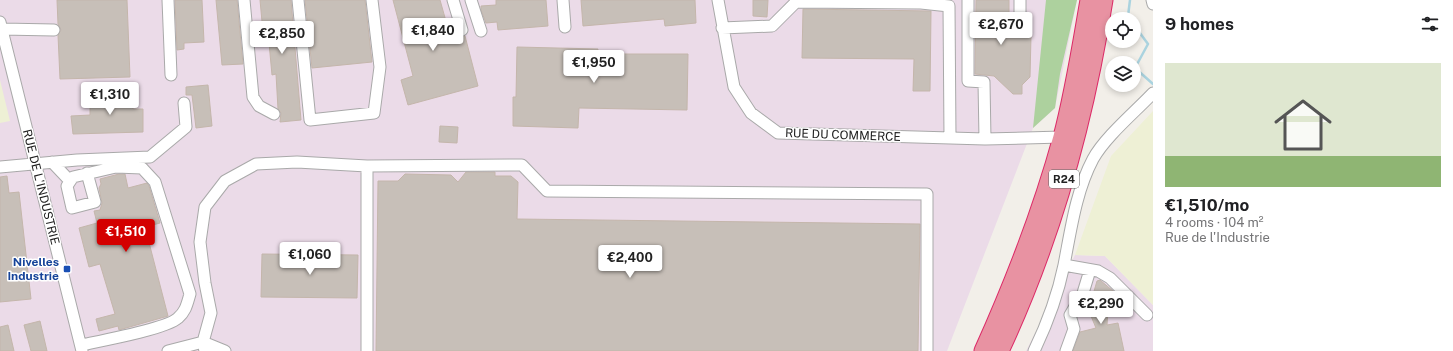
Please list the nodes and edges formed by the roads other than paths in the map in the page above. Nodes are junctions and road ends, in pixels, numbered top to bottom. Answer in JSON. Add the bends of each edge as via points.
{"nodes":[{"id":1,"x":168,"y":0,"type":"edge"},
{"id":2,"x":244,"y":0,"type":"edge"},
{"id":3,"x":298,"y":0,"type":"edge"},
{"id":4,"x":372,"y":0,"type":"edge"},
{"id":5,"x":454,"y":0,"type":"edge"},
{"id":6,"x":471,"y":0,"type":"edge"},
{"id":7,"x":562,"y":0,"type":"edge"},
{"id":8,"x":718,"y":0,"type":"edge"},
{"id":9,"x":968,"y":0,"type":"edge"},
{"id":10,"x":1020,"y":0,"type":"edge"},
{"id":11,"x":1089,"y":0,"type":"edge"},
{"id":12,"x":1104,"y":0,"type":"edge"},
{"id":13,"x":1152,"y":0,"type":"edge"},
{"id":14,"x":1153,"y":4,"type":"edge"},
{"id":15,"x":1020,"y":20,"type":"dead end"},
{"id":16,"x":1,"y":26,"type":"edge"},
{"id":17,"x":566,"y":27,"type":"dead end"},
{"id":18,"x":722,"y":28,"type":"junction"},
{"id":19,"x":54,"y":30,"type":"dead end"},
{"id":20,"x":462,"y":30,"type":"dead end"},
{"id":21,"x":481,"y":31,"type":"dead end"},
{"id":22,"x":171,"y":75,"type":"dead end"},
{"id":23,"x":1153,"y":93,"type":"edge"},
{"id":24,"x":184,"y":103,"type":"dead end"},
{"id":25,"x":274,"y":114,"type":"dead end"},
{"id":26,"x":1062,"y":137,"type":"junction"},
{"id":27,"x":950,"y":138,"type":"junction"},
{"id":28,"x":985,"y":139,"type":"junction"},
{"id":29,"x":52,"y":162,"type":"junction"},
{"id":30,"x":35,"y":164,"type":"junction"},
{"id":31,"x":367,"y":166,"type":"junction"},
{"id":32,"x":0,"y":168,"type":"edge"},
{"id":33,"x":87,"y":173,"type":"junction"},
{"id":34,"x":70,"y":181,"type":"junction"},
{"id":35,"x":1064,"y":265,"type":"junction"},
{"id":36,"x":1090,"y":270,"type":"junction"},
{"id":37,"x":1147,"y":315,"type":"dead end"},
{"id":38,"x":204,"y":347,"type":"edge"},
{"id":39,"x":81,"y":348,"type":"edge"},
{"id":40,"x":168,"y":351,"type":"edge"},
{"id":41,"x":225,"y":351,"type":"edge"},
{"id":42,"x":367,"y":351,"type":"edge"},
{"id":43,"x":927,"y":351,"type":"edge"},
{"id":44,"x":983,"y":351,"type":"edge"},
{"id":45,"x":1000,"y":351,"type":"edge"},
{"id":46,"x":1034,"y":351,"type":"edge"},
{"id":47,"x":1066,"y":351,"type":"edge"}],
"edges":[{"from":1,"to":22,"type":"street"},
{"from":2,"to":25,"type":"street","via":[[253,97],[259,106]]},
{"from":3,"to":4,"type":"street","via":[[310,120],[374,113],[380,67]]},
{"from":5,"to":20,"type":"street"},
{"from":6,"to":21,"type":"street"},
{"from":7,"to":17,"type":"street"},
{"from":8,"to":18,"type":"street","name":"RUE DU COMMERCE"},
{"from":9,"to":28,"type":"street","via":[[968,81],[984,82]]},
{"from":10,"to":15,"type":"street"},
{"from":11,"to":26,"type":"highway","number":"R24"},
{"from":12,"to":45,"type":"highway","number":"R24","via":[[1076,143],[1044,241],[1014,322]]},
{"from":13,"to":14,"type":"street"},
{"from":16,"to":19,"type":"street"},
{"from":16,"to":30,"type":"street","name":"RUE DE L'INDUSTRIE"},
{"from":18,"to":27,"type":"street","name":"RUE DU COMMERCE","via":[[734,87],[751,113],[778,133]]},
{"from":18,"to":27,"type":"street","via":[[772,26],[796,2],[922,3],[949,6]]},
{"from":23,"to":35,"type":"street","via":[[1094,157],[1075,209]]},
{"from":24,"to":29,"type":"street","via":[[186,127],[150,157]]},
{"from":26,"to":28,"type":"street","name":"RUE DU COMMERCE"},
{"from":26,"to":44,"type":"highway","number":"R24","via":[[1030,237]]},
{"from":27,"to":28,"type":"street","name":"RUE DU COMMERCE"},
{"from":29,"to":30,"type":"street"},
{"from":29,"to":34,"type":"street"},
{"from":30,"to":32,"type":"street"},
{"from":30,"to":39,"type":"street","name":"RUE DE L'INDUSTRIE"},
{"from":31,"to":38,"type":"street","via":[[297,162],[256,164],[225,181],[205,206],[200,242],[211,313]]},
{"from":31,"to":42,"type":"street"},
{"from":31,"to":43,"type":"street","via":[[522,165],[547,192],[927,194]]},
{"from":33,"to":34,"type":"street","via":[[73,177]]},
{"from":33,"to":34,"type":"street","via":[[95,202],[72,208],[67,186]]},
{"from":33,"to":39,"type":"street","via":[[116,167],[142,168],[155,182],[190,294],[186,310],[178,319]]},
{"from":35,"to":36,"type":"street"},
{"from":35,"to":46,"type":"street","via":[[1052,310]]},
{"from":36,"to":37,"type":"street","via":[[1098,271],[1110,278]]},
{"from":36,"to":47,"type":"street","via":[[1083,293],[1070,315],[1074,329]]},
{"from":38,"to":40,"type":"street"},
{"from":38,"to":41,"type":"street"}]}
